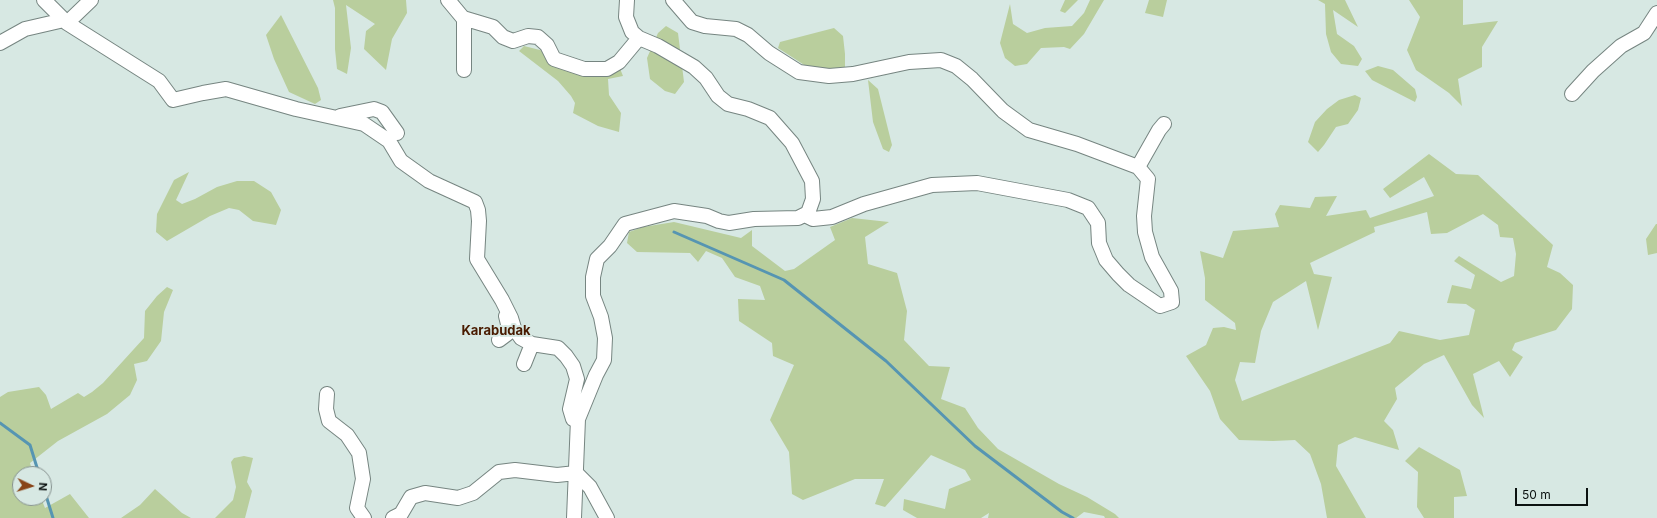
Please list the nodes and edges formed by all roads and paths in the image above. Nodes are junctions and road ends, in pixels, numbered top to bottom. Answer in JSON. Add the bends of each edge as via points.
{"nodes":[{"id":1,"x":44,"y":0,"type":"edge"},
{"id":2,"x":91,"y":0,"type":"edge"},
{"id":3,"x":448,"y":0,"type":"edge"},
{"id":4,"x":627,"y":0,"type":"edge"},
{"id":5,"x":673,"y":0,"type":"edge"},
{"id":6,"x":1657,"y":13,"type":"edge"},
{"id":7,"x":464,"y":18,"type":"junction"},
{"id":8,"x":65,"y":21,"type":"junction"},
{"id":9,"x":639,"y":38,"type":"junction"},
{"id":10,"x":0,"y":43,"type":"edge"},
{"id":11,"x":464,"y":70,"type":"dead end"},
{"id":12,"x":1572,"y":94,"type":"dead end"},
{"id":13,"x":334,"y":117,"type":"junction"},
{"id":14,"x":1164,"y":124,"type":"dead end"},
{"id":15,"x":397,"y":133,"type":"dead end"},
{"id":16,"x":1138,"y":166,"type":"junction"},
{"id":17,"x":805,"y":215,"type":"junction"},
{"id":18,"x":502,"y":300,"type":"junction"},
{"id":19,"x":499,"y":340,"type":"dead end"},
{"id":20,"x":532,"y":344,"type":"junction"},
{"id":21,"x":524,"y":364,"type":"dead end"},
{"id":22,"x":327,"y":394,"type":"dead end"},
{"id":23,"x":578,"y":419,"type":"junction"},
{"id":24,"x":576,"y":473,"type":"junction"},
{"id":25,"x":364,"y":518,"type":"edge"},
{"id":26,"x":393,"y":518,"type":"edge"},
{"id":27,"x":574,"y":518,"type":"edge"},
{"id":28,"x":607,"y":518,"type":"edge"}],
"edges":[{"from":1,"to":8,"type":"street"},
{"from":2,"to":8,"type":"street"},
{"from":3,"to":7,"type":"street"},
{"from":4,"to":9,"type":"street","via":[[626,17],[632,32]]},
{"from":5,"to":16,"type":"street","via":[[692,22],[736,29],[799,72],[829,76],[853,74],[909,62],[942,60],[956,66],[1003,111],[1029,130]]},
{"from":6,"to":12,"type":"street","via":[[1644,33],[1621,46]]},
{"from":7,"to":9,"type":"street","via":[[493,26],[503,37],[513,41],[528,36],[538,37],[547,45],[554,59],[584,69],[607,69],[619,62]]},
{"from":7,"to":11,"type":"street"},
{"from":8,"to":10,"type":"street","via":[[25,29]]},
{"from":8,"to":13,"type":"street","via":[[159,81],[173,100],[226,89],[283,106]]},
{"from":9,"to":17,"type":"street","via":[[694,67],[728,104],[770,118],[792,143],[812,181],[813,199]]},
{"from":13,"to":15,"type":"street","via":[[374,109],[382,112]]},
{"from":13,"to":18,"type":"street","via":[[364,124],[389,141],[401,161],[429,181],[475,202],[480,221],[477,259]]},
{"from":14,"to":16,"type":"street"},
{"from":16,"to":17,"type":"street","via":[[1148,179],[1145,232],[1152,257],[1171,291],[1172,302],[1160,306],[1129,285],[1118,274],[1106,260],[1099,243],[1098,223],[1088,208],[1068,200],[977,183],[932,185],[832,216],[813,219]]},
{"from":17,"to":23,"type":"street","via":[[798,218],[754,219],[729,223],[707,216],[674,211],[625,224],[610,246],[597,259],[593,277],[593,296],[605,338],[604,360]]},
{"from":18,"to":19,"type":"street","via":[[508,324],[507,334]]},
{"from":18,"to":20,"type":"street","via":[[514,328],[521,338]]},
{"from":20,"to":21,"type":"street"},
{"from":20,"to":23,"type":"street","via":[[558,348],[573,366],[577,379],[570,409],[572,419]]},
{"from":22,"to":25,"type":"street","via":[[326,408],[329,421],[346,435],[359,453],[363,479],[357,508]]},
{"from":23,"to":24,"type":"street"},
{"from":24,"to":26,"type":"street","via":[[557,475],[515,470],[499,472],[473,493],[458,498],[425,493],[411,497],[401,514]]},
{"from":24,"to":27,"type":"street"},
{"from":24,"to":28,"type":"street","via":[[590,487]]}]}
